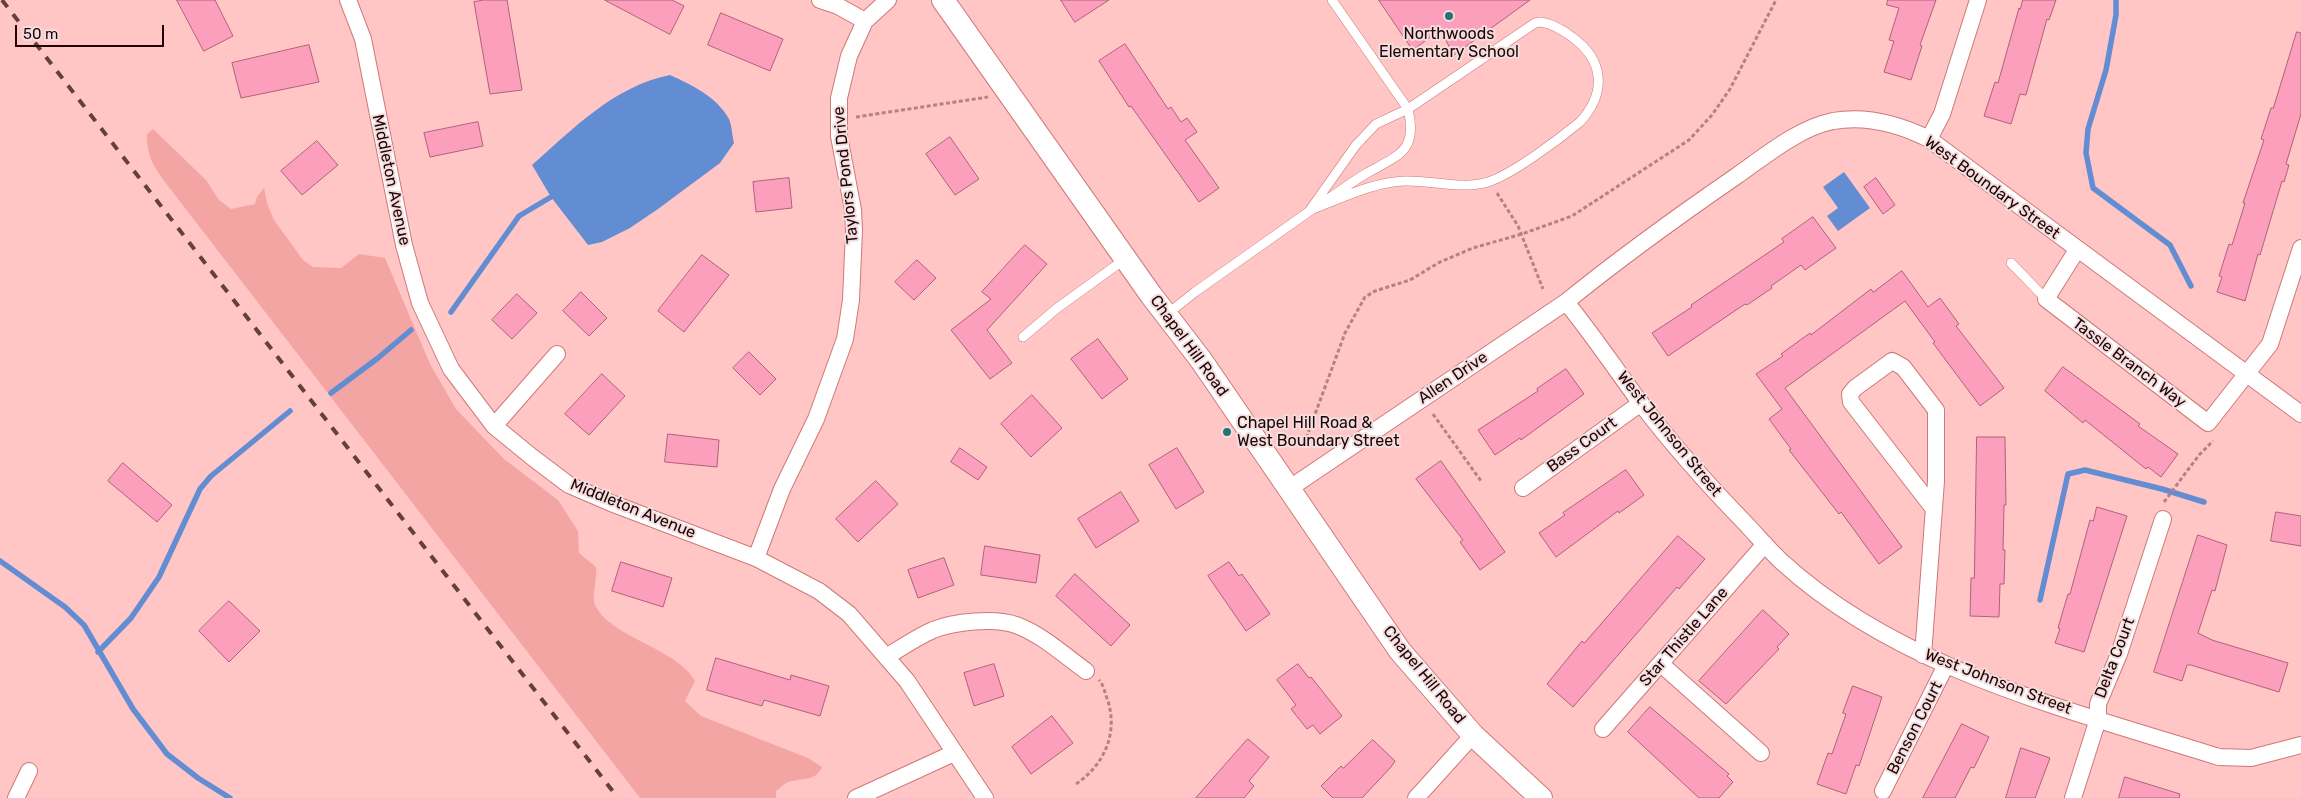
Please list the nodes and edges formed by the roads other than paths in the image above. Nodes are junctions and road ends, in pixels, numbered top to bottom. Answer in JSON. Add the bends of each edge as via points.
{"nodes":[{"id":1,"x":348,"y":0,"type":"edge"},
{"id":2,"x":820,"y":0,"type":"edge"},
{"id":3,"x":888,"y":0,"type":"edge"},
{"id":4,"x":943,"y":0,"type":"edge"},
{"id":5,"x":1332,"y":0,"type":"edge"},
{"id":6,"x":1978,"y":0,"type":"edge"},
{"id":7,"x":865,"y":21,"type":"junction"},
{"id":8,"x":1408,"y":109,"type":"junction"},
{"id":9,"x":1929,"y":139,"type":"junction"},
{"id":10,"x":1310,"y":210,"type":"junction"},
{"id":11,"x":2301,"y":248,"type":"edge"},
{"id":12,"x":2078,"y":250,"type":"junction"},
{"id":13,"x":1126,"y":259,"type":"junction"},
{"id":14,"x":2011,"y":263,"type":"dead end"},
{"id":15,"x":2046,"y":299,"type":"junction"},
{"id":16,"x":1566,"y":302,"type":"junction"},
{"id":17,"x":1166,"y":315,"type":"junction"},
{"id":18,"x":1023,"y":337,"type":"dead end"},
{"id":19,"x":557,"y":354,"type":"dead end"},
{"id":20,"x":2248,"y":374,"type":"junction"},
{"id":21,"x":1641,"y":403,"type":"junction"},
{"id":22,"x":2301,"y":414,"type":"edge"},
{"id":23,"x":494,"y":426,"type":"junction"},
{"id":24,"x":1290,"y":488,"type":"junction"},
{"id":25,"x":1523,"y":488,"type":"dead end"},
{"id":26,"x":1934,"y":509,"type":"junction"},
{"id":27,"x":2163,"y":519,"type":"road end"},
{"id":28,"x":1765,"y":544,"type":"junction"},
{"id":29,"x":756,"y":558,"type":"junction"},
{"id":30,"x":1923,"y":655,"type":"junction"},
{"id":31,"x":886,"y":657,"type":"junction"},
{"id":32,"x":1661,"y":664,"type":"junction"},
{"id":33,"x":1946,"y":666,"type":"junction"},
{"id":34,"x":1086,"y":671,"type":"road end"},
{"id":35,"x":2098,"y":719,"type":"junction"},
{"id":36,"x":1603,"y":729,"type":"dead end"},
{"id":37,"x":1473,"y":735,"type":"junction"},
{"id":38,"x":2301,"y":746,"type":"edge"},
{"id":39,"x":954,"y":753,"type":"junction"},
{"id":40,"x":1761,"y":753,"type":"dead end"},
{"id":41,"x":29,"y":771,"type":"dead end"},
{"id":42,"x":1883,"y":792,"type":"dead end"},
{"id":43,"x":16,"y":798,"type":"edge"},
{"id":44,"x":856,"y":798,"type":"edge"},
{"id":45,"x":985,"y":798,"type":"edge"},
{"id":46,"x":1416,"y":798,"type":"edge"},
{"id":47,"x":1541,"y":798,"type":"edge"},
{"id":48,"x":2073,"y":798,"type":"edge"}],
"edges":[{"from":1,"to":23,"type":"street","name":"Middleton Avenue","via":[[363,39],[404,245],[420,303],[451,369]]},
{"from":2,"to":7,"type":"street"},
{"from":3,"to":7,"type":"street","name":"Taylors Pond Drive"},
{"from":4,"to":13,"type":"main road","name":"Chapel Hill Road"},
{"from":5,"to":8,"type":"lane"},
{"from":6,"to":9,"type":"street","via":[[1942,114]]},
{"from":7,"to":29,"type":"street","name":"Taylors Pond Drive","via":[[843,77],[838,120],[854,230],[851,300],[844,339],[816,419],[782,489]]},
{"from":8,"to":10,"type":"lane","via":[[1387,118],[1365,134]]},
{"from":8,"to":10,"type":"lane","via":[[1412,127],[1410,137],[1398,156]]},
{"from":8,"to":10,"type":"lane","via":[[1535,23],[1541,22],[1568,34],[1595,60],[1598,74],[1595,100],[1589,112],[1580,122],[1506,174],[1473,184],[1389,183]]},
{"from":9,"to":12,"type":"street","name":"West Boundary Street"},
{"from":9,"to":16,"type":"street","name":"West Boundary Street","via":[[1902,127],[1870,120],[1832,121],[1815,127],[1690,208]]},
{"from":10,"to":17,"type":"lane"},
{"from":11,"to":20,"type":"street","via":[[2276,330]]},
{"from":12,"to":15,"type":"street"},
{"from":12,"to":20,"type":"street","name":"West Boundary Street"},
{"from":13,"to":17,"type":"main road","name":"Chapel Hill Road"},
{"from":13,"to":18,"type":"lane"},
{"from":14,"to":15,"type":"lane"},
{"from":15,"to":20,"type":"street","name":"Tassle Branch Way","via":[[2208,423]]},
{"from":16,"to":21,"type":"street","name":"West Johnson Street"},
{"from":16,"to":24,"type":"street","name":"Allen Drive"},
{"from":17,"to":24,"type":"main road","name":"Chapel Hill Road"},
{"from":19,"to":23,"type":"street"},
{"from":20,"to":22,"type":"street","name":"West Boundary Street"},
{"from":21,"to":25,"type":"street","name":"Bass Court"},
{"from":21,"to":28,"type":"street","name":"West Johnson Street","via":[[1702,480]]},
{"from":23,"to":29,"type":"street","name":"Middleton Avenue","via":[[569,484]]},
{"from":24,"to":37,"type":"main road","name":"Chapel Hill Road","via":[[1400,651]]},
{"from":26,"to":26,"type":"street","via":[[1936,410],[1903,366],[1892,362],[1855,388],[1850,394],[1851,402]]},
{"from":26,"to":30,"type":"street"},
{"from":27,"to":35,"type":"street","name":"Delta Court","via":[[2119,654],[2098,704]]},
{"from":28,"to":30,"type":"street","name":"West Johnson Street","via":[[1782,562],[1839,606]]},
{"from":28,"to":32,"type":"street","name":"Star Thistle Lane"},
{"from":29,"to":31,"type":"street","name":"Middleton Avenue","via":[[819,591],[849,614]]},
{"from":30,"to":33,"type":"street","name":"West Johnson Street"},
{"from":31,"to":34,"type":"street","via":[[933,630],[999,620],[1029,631]]},
{"from":31,"to":39,"type":"street","name":"Middleton Avenue","via":[[907,681]]},
{"from":32,"to":36,"type":"street","name":"Star Thistle Lane"},
{"from":32,"to":40,"type":"street"},
{"from":33,"to":35,"type":"street","name":"West Johnson Street"},
{"from":33,"to":42,"type":"street","name":"Benson Court"},
{"from":35,"to":38,"type":"street","name":"West Johnson Street","via":[[2226,758],[2264,756]]},
{"from":35,"to":48,"type":"street","name":"Delta Court"},
{"from":37,"to":46,"type":"street"},
{"from":37,"to":47,"type":"main road","name":"Chapel Hill Road"},
{"from":39,"to":44,"type":"street"},
{"from":39,"to":45,"type":"street","name":"Middleton Avenue"},
{"from":41,"to":43,"type":"street"}]}
